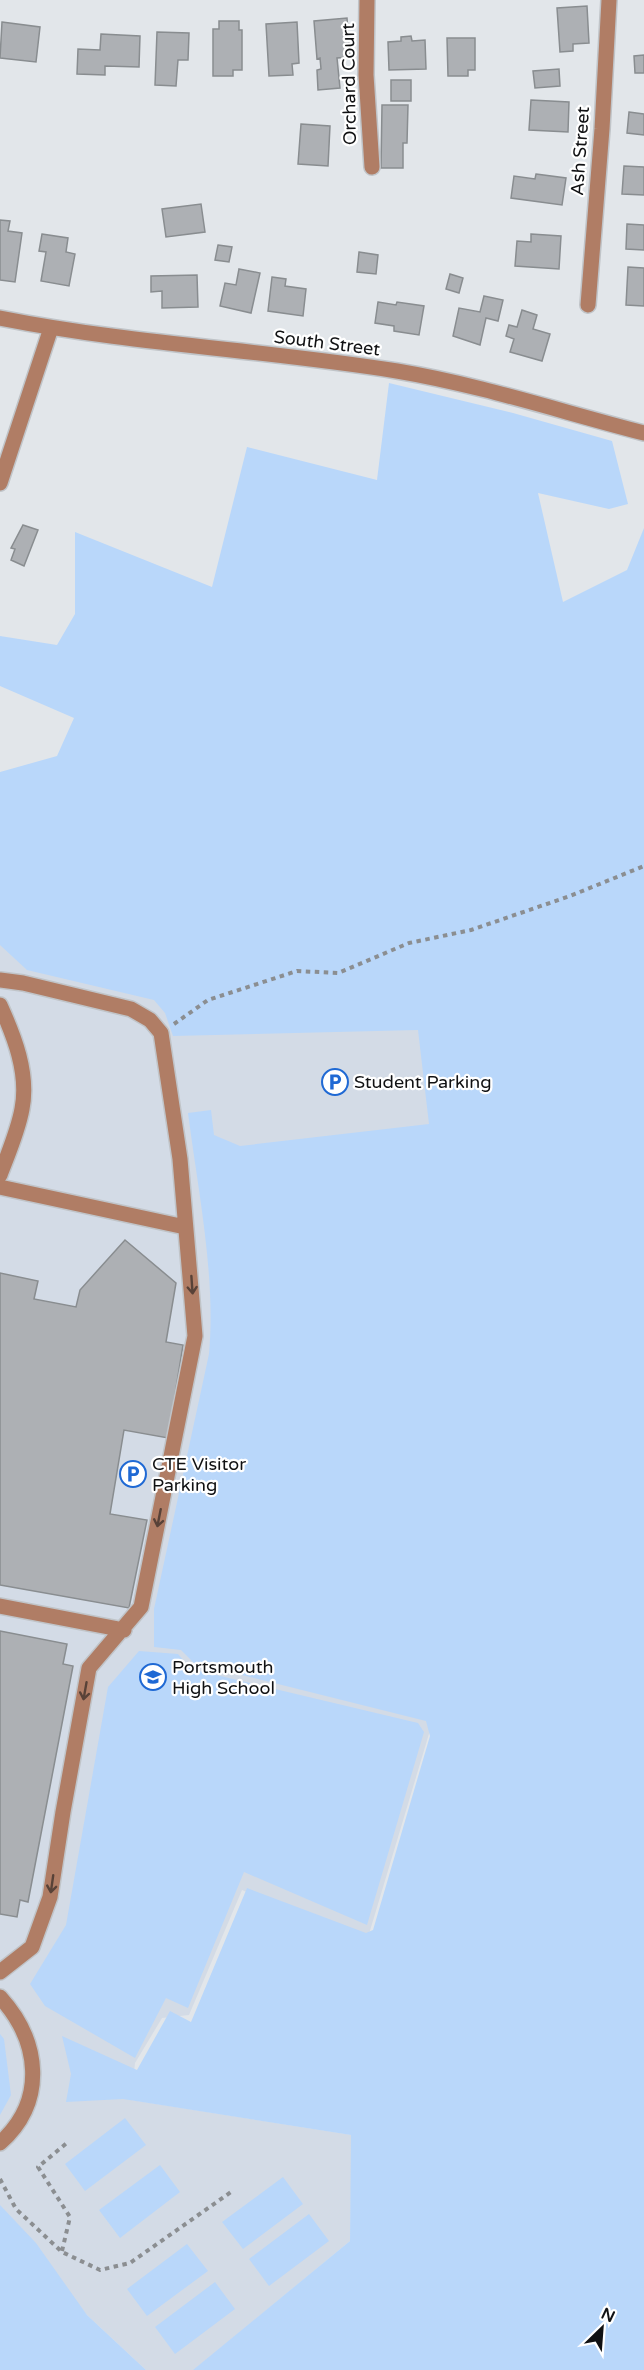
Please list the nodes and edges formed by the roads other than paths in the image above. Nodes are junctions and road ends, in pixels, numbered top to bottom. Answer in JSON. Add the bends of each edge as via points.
{"nodes":[{"id":1,"x":367,"y":0,"type":"edge"},
{"id":2,"x":609,"y":0,"type":"edge"},
{"id":3,"x":372,"y":167,"type":"dead end"},
{"id":4,"x":588,"y":305,"type":"dead end"},
{"id":5,"x":0,"y":318,"type":"edge"},
{"id":6,"x":51,"y":328,"type":"junction"},
{"id":7,"x":644,"y":433,"type":"edge"},
{"id":8,"x":0,"y":483,"type":"edge"},
{"id":9,"x":0,"y":980,"type":"edge"},
{"id":10,"x":0,"y":1005,"type":"edge"},
{"id":11,"x":0,"y":1175,"type":"edge"},
{"id":12,"x":0,"y":1187,"type":"edge"},
{"id":13,"x":185,"y":1227,"type":"junction"},
{"id":14,"x":0,"y":1606,"type":"edge"},
{"id":15,"x":124,"y":1630,"type":"junction"},
{"id":16,"x":0,"y":1972,"type":"edge"},
{"id":17,"x":0,"y":1996,"type":"edge"},
{"id":18,"x":0,"y":2143,"type":"edge"}],
"edges":[{"from":1,"to":3,"type":"street","name":"Orchard Court","via":[[366,75]]},
{"from":2,"to":4,"type":"street","name":"Ash Street"},
{"from":5,"to":6,"type":"street","name":"South Street"},
{"from":6,"to":7,"type":"street","name":"South Street","via":[[398,371]]},
{"from":6,"to":8,"type":"street"},
{"from":9,"to":13,"type":"street","via":[[131,1010],[150,1020],[161,1033],[180,1159]]},
{"from":10,"to":11,"type":"street","via":[[12,1030],[23,1081],[21,1115]]},
{"from":12,"to":13,"type":"street"},
{"from":13,"to":15,"type":"street","one_way":true,"via":[[195,1336],[141,1607]]},
{"from":14,"to":15,"type":"street"},
{"from":15,"to":16,"type":"street","one_way":true,"via":[[89,1668],[47,1907],[32,1947]]},
{"from":17,"to":18,"type":"street","via":[[30,2046],[34,2070],[22,2116]]}]}
